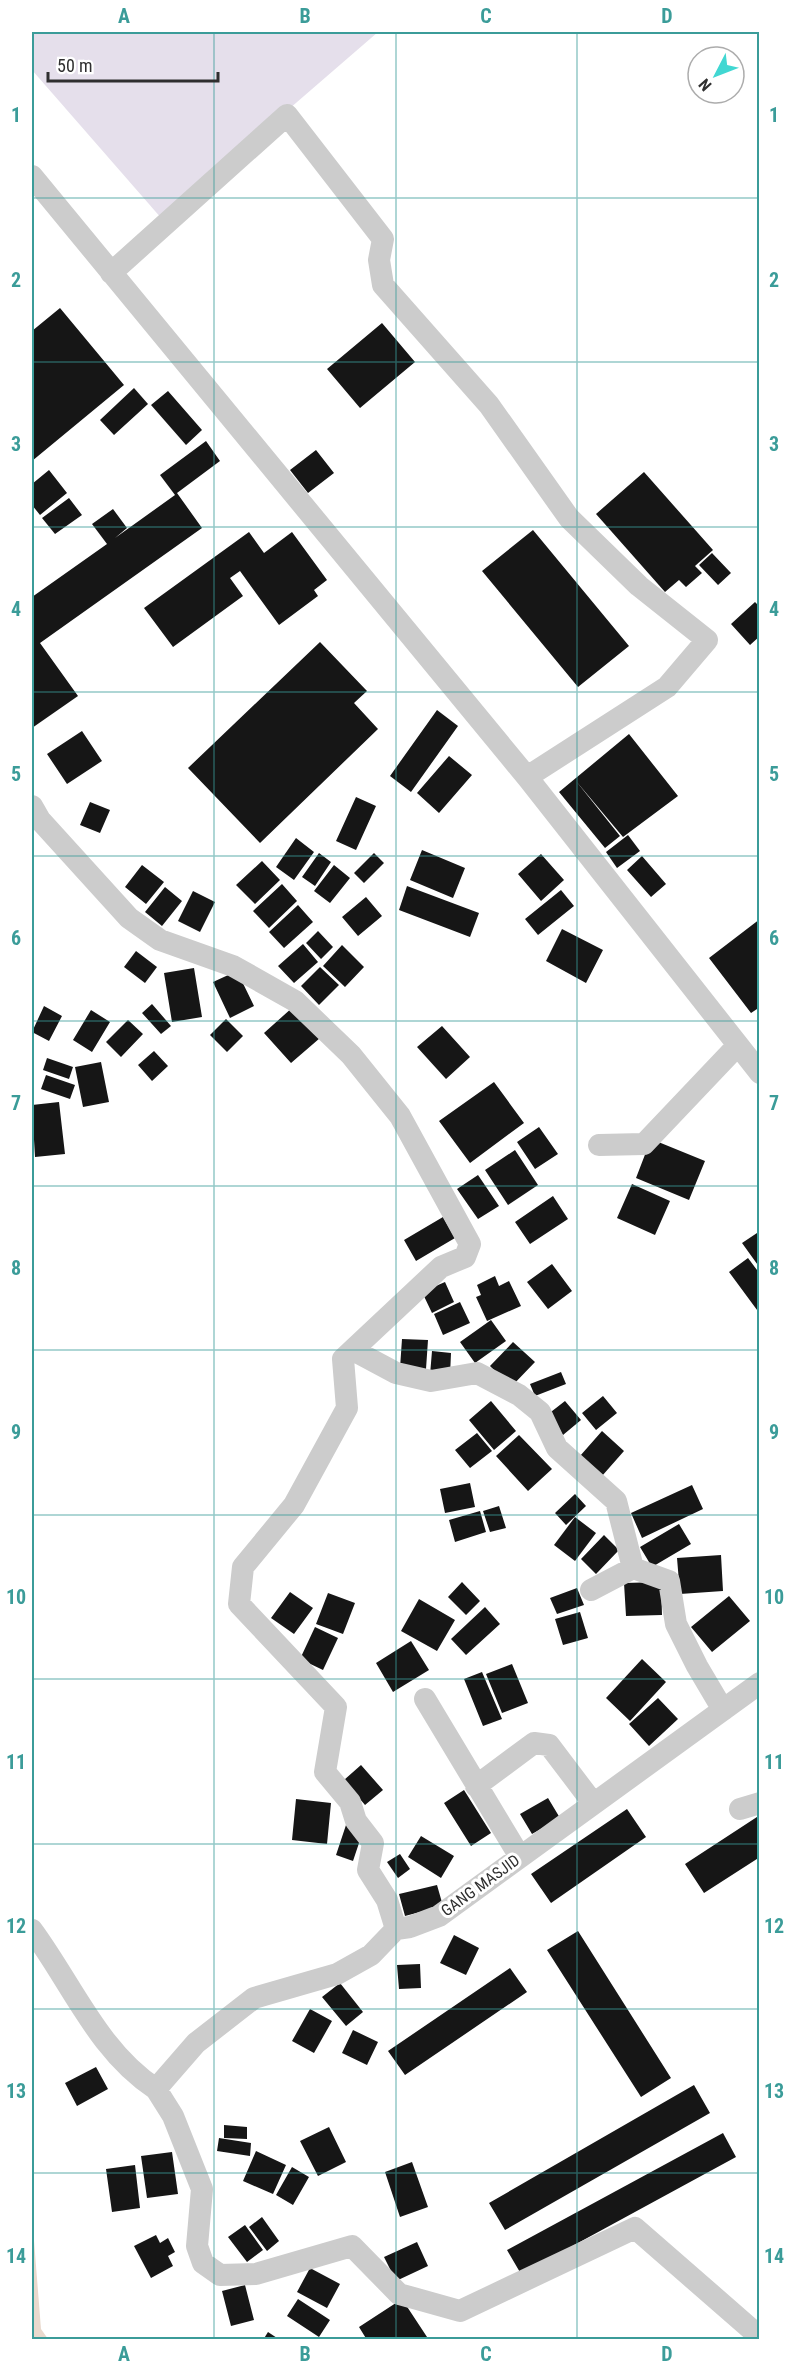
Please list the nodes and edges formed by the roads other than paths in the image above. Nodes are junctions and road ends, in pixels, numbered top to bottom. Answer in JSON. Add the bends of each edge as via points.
{"nodes":[{"id":1,"x":32,"y":176,"type":"edge"},
{"id":2,"x":111,"y":273,"type":"junction"},
{"id":3,"x":527,"y":777,"type":"junction"},
{"id":4,"x":32,"y":807,"type":"edge"},
{"id":5,"x":738,"y":1045,"type":"junction"},
{"id":6,"x":759,"y":1073,"type":"edge"},
{"id":7,"x":599,"y":1145,"type":"dead end"},
{"id":8,"x":353,"y":1350,"type":"junction"},
{"id":9,"x":633,"y":1568,"type":"junction"},
{"id":10,"x":591,"y":1590,"type":"dead end"},
{"id":11,"x":759,"y":1683,"type":"edge"},
{"id":12,"x":425,"y":1699,"type":"dead end"},
{"id":13,"x":723,"y":1710,"type":"junction"},
{"id":14,"x":476,"y":1786,"type":"junction"},
{"id":15,"x":593,"y":1803,"type":"junction"},
{"id":16,"x":520,"y":1857,"type":"junction"},
{"id":17,"x":396,"y":1929,"type":"junction"},
{"id":18,"x":32,"y":1930,"type":"edge"},
{"id":19,"x":156,"y":2089,"type":"junction"},
{"id":20,"x":759,"y":2337,"type":"edge"}],
"edges":[{"from":1,"to":2,"type":"street"},
{"from":2,"to":3,"type":"street"},
{"from":2,"to":3,"type":"street","via":[[287,116],[383,239],[378,261],[383,285],[489,405],[568,518],[639,586],[707,640],[667,687]]},
{"from":3,"to":5,"type":"street"},
{"from":4,"to":8,"type":"street","via":[[129,918],[160,940],[233,966],[296,1001],[351,1055],[400,1116],[470,1244],[465,1257],[441,1267]]},
{"from":5,"to":6,"type":"street"},
{"from":5,"to":7,"type":"street","via":[[644,1144]]},
{"from":8,"to":9,"type":"street","via":[[396,1373],[431,1381],[477,1373],[519,1395],[540,1412],[557,1448],[616,1501]]},
{"from":8,"to":17,"type":"street","via":[[343,1359],[347,1408],[294,1505],[243,1567],[239,1604],[336,1707],[325,1772],[350,1802],[356,1821],[373,1843],[368,1870],[387,1900]]},
{"from":9,"to":10,"type":"street"},
{"from":9,"to":13,"type":"street","via":[[669,1581],[676,1624]]},
{"from":11,"to":13,"type":"street","name":"GANG MASJID"},
{"from":12,"to":14,"type":"street"},
{"from":13,"to":15,"type":"street","name":"GANG MASJID"},
{"from":14,"to":15,"type":"street","via":[[534,1743],[549,1745]]},
{"from":14,"to":16,"type":"street"},
{"from":15,"to":16,"type":"street","name":"GANG MASJID"},
{"from":16,"to":17,"type":"street","name":"GANG MASJID","via":[[439,1916]]},
{"from":17,"to":19,"type":"street","via":[[371,1955],[337,1974],[254,1998],[196,2043]]},
{"from":18,"to":19,"type":"street","via":[[112,2052]]},
{"from":19,"to":20,"type":"street","via":[[174,2116],[202,2189],[197,2246],[203,2263],[220,2275],[256,2274],[352,2246],[399,2294],[460,2311],[635,2228]]}]}
